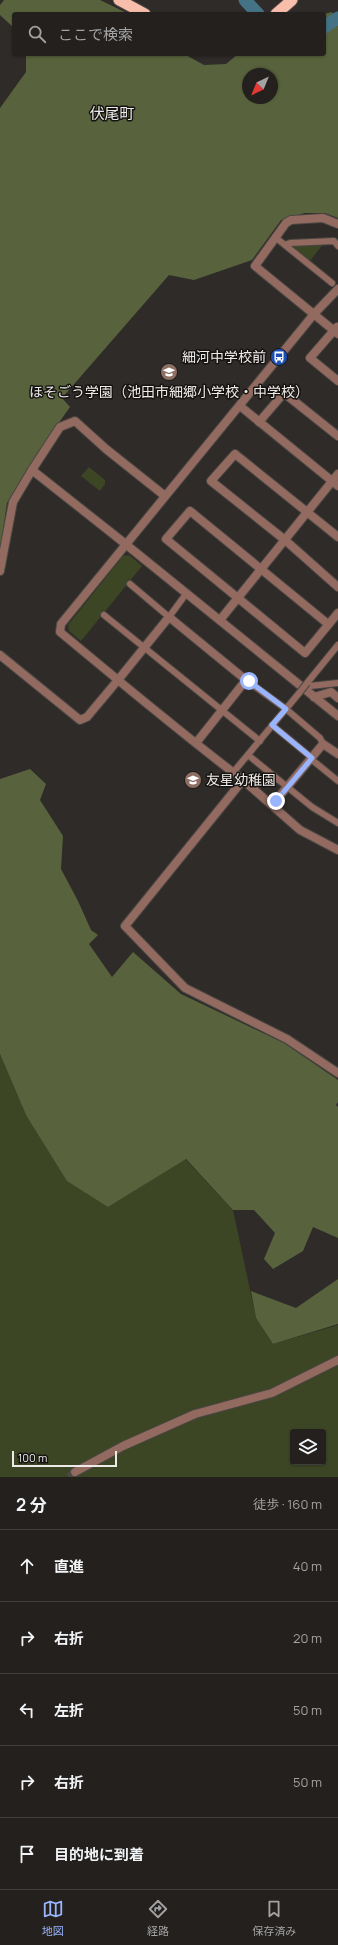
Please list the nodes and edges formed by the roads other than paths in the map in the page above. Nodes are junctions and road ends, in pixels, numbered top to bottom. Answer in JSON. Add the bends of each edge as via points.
{"nodes":[{"id":1,"x":119,"y":0,"type":"edge"},
{"id":2,"x":292,"y":0,"type":"edge"},
{"id":3,"x":141,"y":12,"type":"edge"},
{"id":4,"x":278,"y":12,"type":"edge"},
{"id":5,"x":338,"y":224,"type":"edge"},
{"id":6,"x":275,"y":238,"type":"junction"},
{"id":7,"x":285,"y":245,"type":"junction"},
{"id":8,"x":338,"y":246,"type":"edge"},
{"id":9,"x":335,"y":286,"type":"edge"},
{"id":10,"x":314,"y":314,"type":"junction"},
{"id":11,"x":337,"y":330,"type":"edge"},
{"id":12,"x":338,"y":381,"type":"edge"},
{"id":13,"x":240,"y":406,"type":"junction"},
{"id":14,"x":259,"y":422,"type":"junction"},
{"id":15,"x":338,"y":436,"type":"edge"},
{"id":16,"x":32,"y":470,"type":"junction"},
{"id":17,"x":338,"y":474,"type":"edge"},
{"id":18,"x":335,"y":484,"type":"edge"},
{"id":19,"x":165,"y":496,"type":"junction"},
{"id":20,"x":307,"y":512,"type":"junction"},
{"id":21,"x":338,"y":537,"type":"edge"},
{"id":22,"x":285,"y":540,"type":"junction"},
{"id":23,"x":126,"y":544,"type":"junction"},
{"id":24,"x":262,"y":569,"type":"junction"},
{"id":25,"x":0,"y":571,"type":"edge"},
{"id":26,"x":130,"y":584,"type":"dead end"},
{"id":27,"x":338,"y":587,"type":"edge"},
{"id":28,"x":183,"y":598,"type":"dead end"},
{"id":29,"x":238,"y":598,"type":"junction"},
{"id":30,"x":338,"y":614,"type":"edge"},
{"id":31,"x":104,"y":615,"type":"dead end"},
{"id":32,"x":169,"y":617,"type":"junction"},
{"id":33,"x":220,"y":620,"type":"junction"},
{"id":34,"x":328,"y":624,"type":"junction"},
{"id":35,"x":338,"y":645,"type":"edge"},
{"id":36,"x":144,"y":648,"type":"junction"},
{"id":37,"x":0,"y":655,"type":"edge"},
{"id":38,"x":118,"y":680,"type":"junction"},
{"id":39,"x":246,"y":680,"type":"junction"},
{"id":40,"x":338,"y":683,"type":"edge"},
{"id":41,"x":309,"y":684,"type":"junction"},
{"id":42,"x":314,"y":697,"type":"junction"},
{"id":43,"x":338,"y":698,"type":"edge"},
{"id":44,"x":286,"y":709,"type":"junction"},
{"id":45,"x":222,"y":710,"type":"junction"},
{"id":46,"x":338,"y":716,"type":"edge"},
{"id":47,"x":272,"y":725,"type":"junction"},
{"id":48,"x":260,"y":741,"type":"junction"},
{"id":49,"x":196,"y":743,"type":"junction"},
{"id":50,"x":323,"y":744,"type":"junction"},
{"id":51,"x":338,"y":754,"type":"edge"},
{"id":52,"x":248,"y":755,"type":"junction"},
{"id":53,"x":311,"y":758,"type":"junction"},
{"id":54,"x":236,"y":769,"type":"dead end"},
{"id":55,"x":243,"y":780,"type":"junction"},
{"id":56,"x":338,"y":781,"type":"edge"},
{"id":57,"x":287,"y":787,"type":"junction"},
{"id":58,"x":272,"y":805,"type":"junction"},
{"id":59,"x":338,"y":823,"type":"edge"},
{"id":60,"x":338,"y":850,"type":"edge"},
{"id":61,"x":338,"y":1073,"type":"edge"},
{"id":62,"x":338,"y":1360,"type":"edge"},
{"id":63,"x":75,"y":1472,"type":"tunnel mouth"}],
"edges":[{"from":1,"to":3,"type":"highway"},
{"from":2,"to":4,"type":"highway"},
{"from":5,"to":6,"type":"street","via":[[322,218],[291,220]]},
{"from":6,"to":7,"type":"street"},
{"from":6,"to":10,"type":"street","via":[[255,266]]},
{"from":7,"to":8,"type":"street","via":[[334,241]]},
{"from":7,"to":9,"type":"street"},
{"from":9,"to":10,"type":"street"},
{"from":10,"to":11,"type":"street"},
{"from":10,"to":13,"type":"street"},
{"from":11,"to":12,"type":"street","via":[[310,358]]},
{"from":13,"to":14,"type":"street"},
{"from":13,"to":19,"type":"street"},
{"from":14,"to":15,"type":"street","via":[[284,393]]},
{"from":14,"to":18,"type":"street"},
{"from":16,"to":19,"type":"street","via":[[60,427],[75,421]]},
{"from":16,"to":23,"type":"street"},
{"from":16,"to":25,"type":"street","via":[[13,502]]},
{"from":17,"to":18,"type":"street"},
{"from":18,"to":20,"type":"street"},
{"from":19,"to":23,"type":"street"},
{"from":20,"to":21,"type":"street"},
{"from":20,"to":22,"type":"street"},
{"from":20,"to":22,"type":"street","via":[[235,454],[211,481]]},
{"from":22,"to":24,"type":"street"},
{"from":22,"to":27,"type":"street"},
{"from":23,"to":33,"type":"street"},
{"from":23,"to":38,"type":"street","via":[[61,624],[60,632]]},
{"from":24,"to":29,"type":"street"},
{"from":24,"to":29,"type":"street","via":[[190,511],[166,539]]},
{"from":24,"to":34,"type":"street"},
{"from":26,"to":32,"type":"street"},
{"from":28,"to":32,"type":"street"},
{"from":29,"to":33,"type":"street"},
{"from":29,"to":34,"type":"street","via":[[305,653]]},
{"from":30,"to":34,"type":"street"},
{"from":31,"to":36,"type":"street"},
{"from":32,"to":36,"type":"street"},
{"from":32,"to":39,"type":"street"},
{"from":33,"to":42,"type":"street"},
{"from":35,"to":41,"type":"street"},
{"from":36,"to":38,"type":"street"},
{"from":36,"to":45,"type":"street"},
{"from":37,"to":38,"type":"street","via":[[80,720],[87,717]]},
{"from":38,"to":49,"type":"street"},
{"from":39,"to":44,"type":"street"},
{"from":39,"to":45,"type":"street"},
{"from":40,"to":41,"type":"street"},
{"from":41,"to":44,"type":"street","bridge":true},
{"from":42,"to":43,"type":"street","via":[[331,692]]},
{"from":42,"to":46,"type":"street"},
{"from":44,"to":47,"type":"street"},
{"from":44,"to":50,"type":"street","via":[[320,738]]},
{"from":45,"to":48,"type":"street"},
{"from":45,"to":49,"type":"street"},
{"from":47,"to":48,"type":"street"},
{"from":47,"to":53,"type":"street"},
{"from":48,"to":52,"type":"street"},
{"from":49,"to":55,"type":"street"},
{"from":50,"to":51,"type":"street"},
{"from":50,"to":53,"type":"street"},
{"from":52,"to":54,"type":"street"},
{"from":52,"to":57,"type":"street"},
{"from":53,"to":56,"type":"street"},
{"from":53,"to":57,"type":"street"},
{"from":55,"to":58,"type":"street"},
{"from":55,"to":61,"type":"street","via":[[126,926],[185,988],[287,1039]]},
{"from":57,"to":58,"type":"street"},
{"from":57,"to":59,"type":"street"},
{"from":58,"to":60,"type":"street","via":[[300,830]]},
{"from":62,"to":63,"type":"street","via":[[272,1394],[195,1414],[124,1446]]}]}
